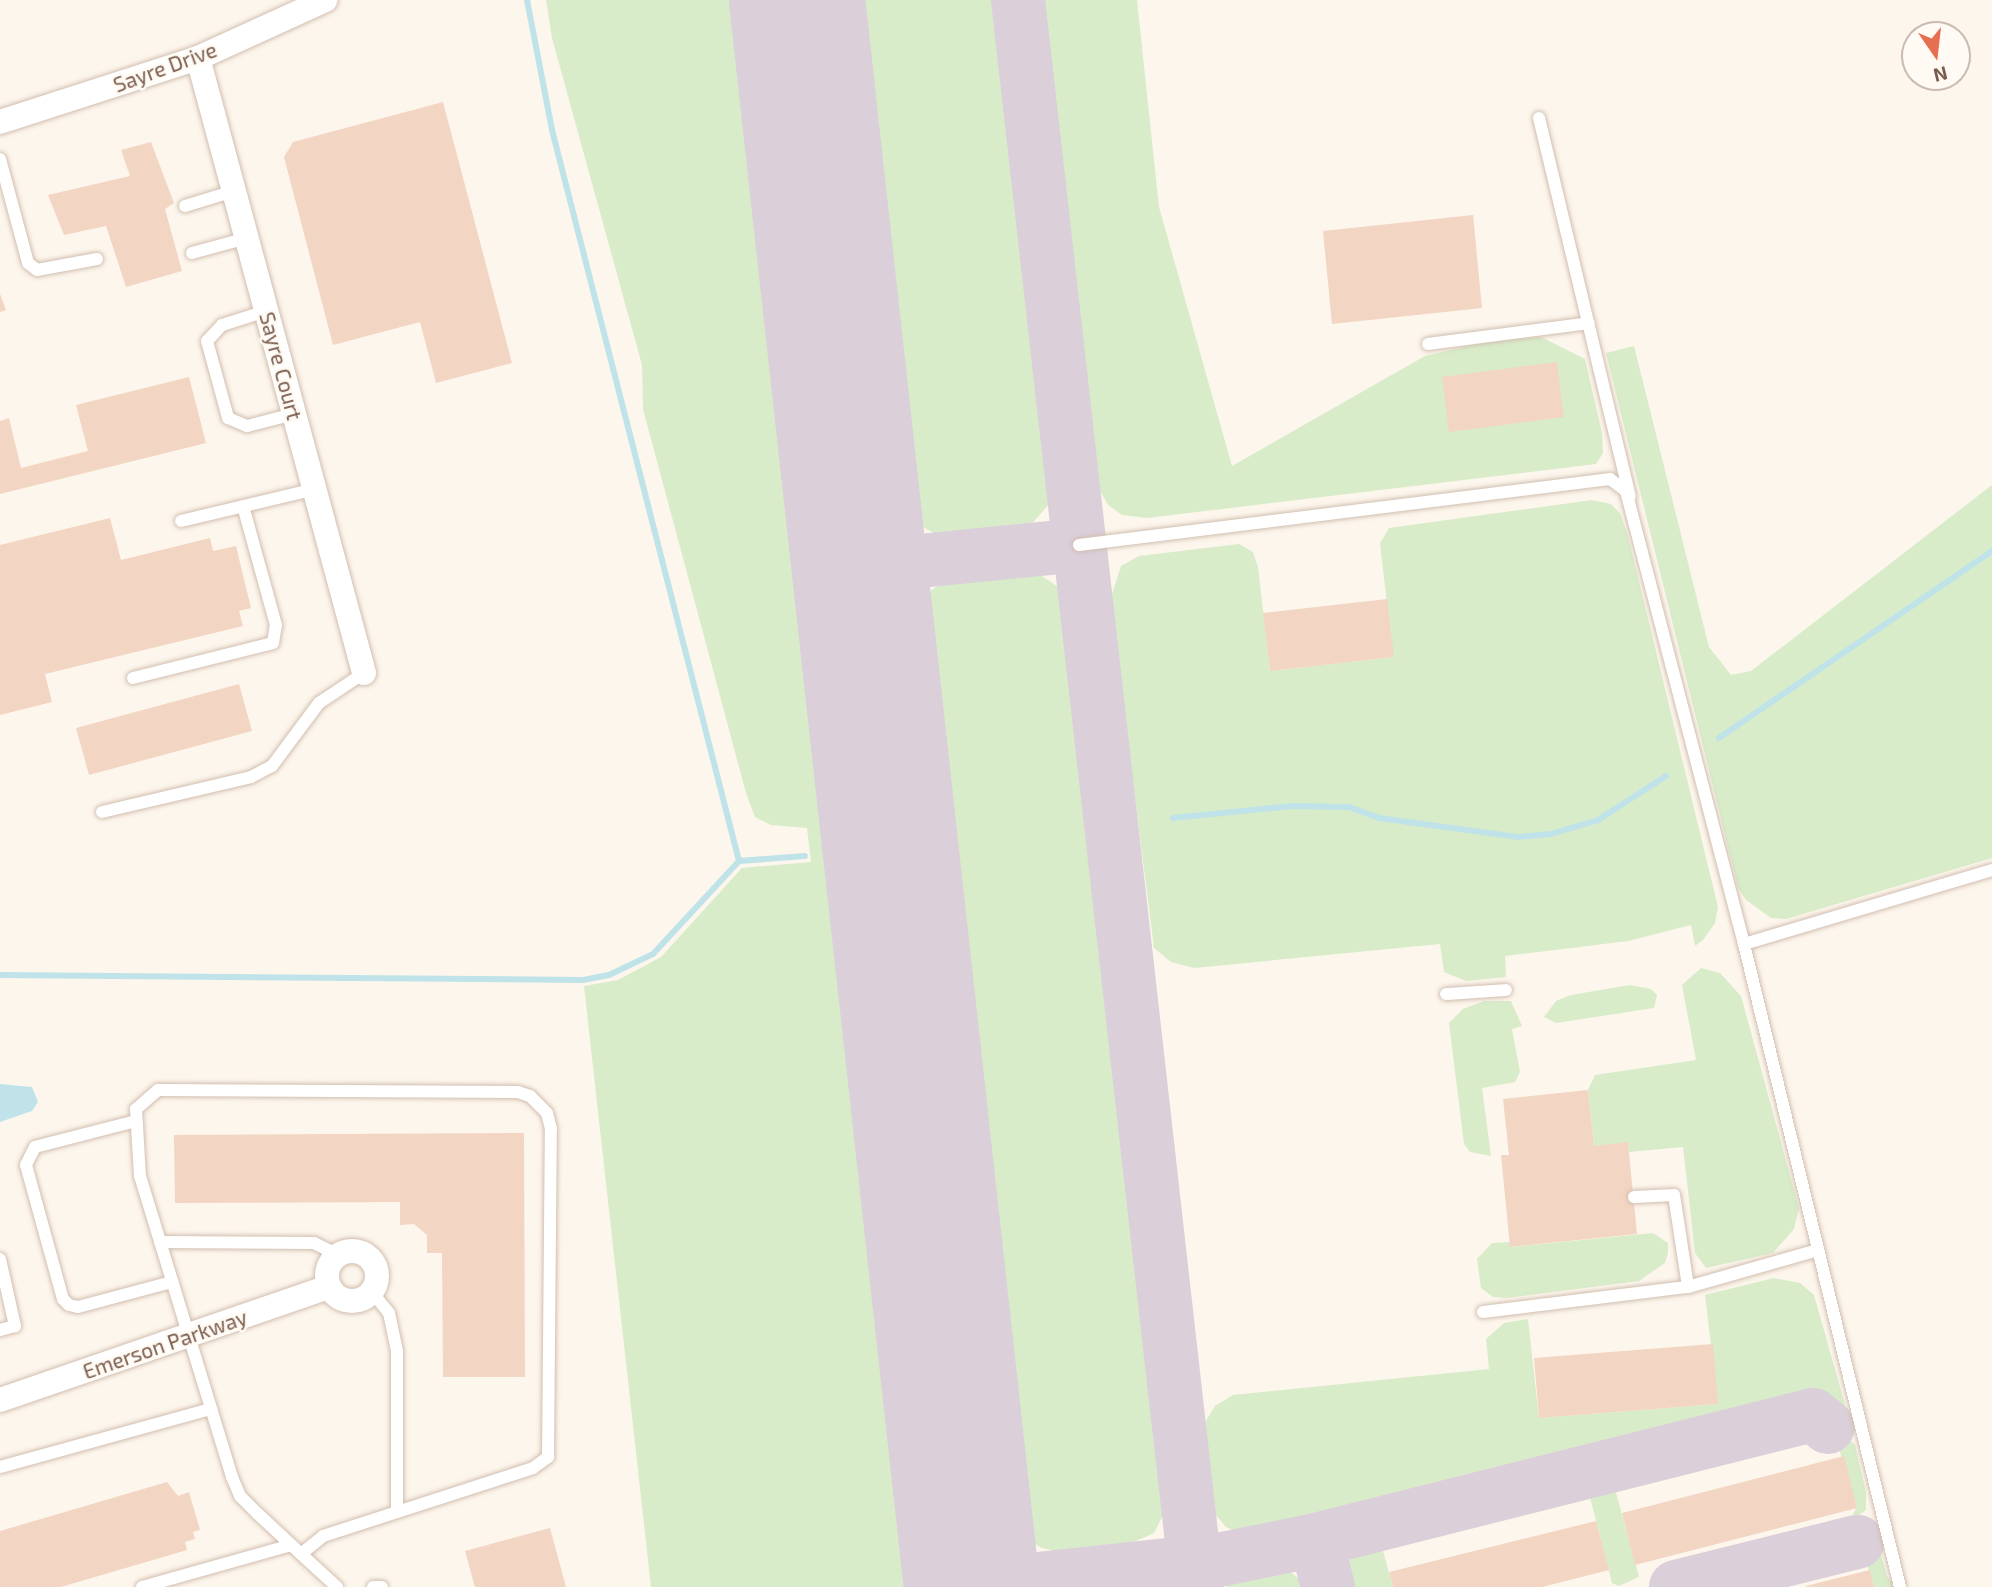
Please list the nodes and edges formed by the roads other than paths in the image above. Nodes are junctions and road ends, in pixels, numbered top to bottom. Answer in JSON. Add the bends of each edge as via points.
{"nodes":[{"id":1,"x":325,"y":0,"type":"edge"},
{"id":2,"x":198,"y":58,"type":"junction"},
{"id":3,"x":1539,"y":118,"type":"dead end"},
{"id":4,"x":0,"y":122,"type":"edge"},
{"id":5,"x":0,"y":159,"type":"edge"},
{"id":6,"x":234,"y":191,"type":"junction"},
{"id":7,"x":185,"y":206,"type":"dead end"},
{"id":8,"x":247,"y":238,"type":"junction"},
{"id":9,"x":192,"y":253,"type":"dead end"},
{"id":10,"x":97,"y":259,"type":"dead end"},
{"id":11,"x":266,"y":311,"type":"junction"},
{"id":12,"x":1589,"y":323,"type":"junction"},
{"id":13,"x":1428,"y":344,"type":"dead end"},
{"id":14,"x":294,"y":414,"type":"junction"},
{"id":15,"x":314,"y":489,"type":"junction"},
{"id":16,"x":243,"y":506,"type":"junction"},
{"id":17,"x":1636,"y":517,"type":"junction"},
{"id":18,"x":181,"y":521,"type":"dead end"},
{"id":19,"x":1079,"y":545,"type":"dead end"},
{"id":20,"x":365,"y":673,"type":"joint"},
{"id":21,"x":133,"y":678,"type":"dead end"},
{"id":22,"x":102,"y":812,"type":"dead end"},
{"id":23,"x":1992,"y":870,"type":"edge"},
{"id":24,"x":1744,"y":943,"type":"junction"},
{"id":25,"x":1506,"y":990,"type":"dead end"},
{"id":26,"x":1446,"y":994,"type":"dead end"},
{"id":27,"x":136,"y":1121,"type":"junction"},
{"id":28,"x":1634,"y":1197,"type":"dead end"},
{"id":29,"x":160,"y":1242,"type":"junction"},
{"id":30,"x":1818,"y":1250,"type":"junction"},
{"id":31,"x":339,"y":1255,"type":"junction"},
{"id":32,"x":0,"y":1259,"type":"edge"},
{"id":33,"x":172,"y":1282,"type":"junction"},
{"id":34,"x":329,"y":1287,"type":"junction"},
{"id":35,"x":1688,"y":1287,"type":"junction"},
{"id":36,"x":372,"y":1292,"type":"junction"},
{"id":37,"x":1483,"y":1312,"type":"dead end"},
{"id":38,"x":0,"y":1330,"type":"edge"},
{"id":39,"x":188,"y":1336,"type":"junction"},
{"id":40,"x":0,"y":1400,"type":"edge"},
{"id":41,"x":211,"y":1409,"type":"junction"},
{"id":42,"x":0,"y":1467,"type":"edge"},
{"id":43,"x":397,"y":1512,"type":"junction"},
{"id":44,"x":296,"y":1549,"type":"junction"},
{"id":45,"x":142,"y":1587,"type":"edge"},
{"id":46,"x":337,"y":1587,"type":"edge"},
{"id":47,"x":373,"y":1587,"type":"edge"},
{"id":48,"x":382,"y":1587,"type":"edge"},
{"id":49,"x":1900,"y":1587,"type":"edge"}],
"edges":[{"from":1,"to":2,"type":"street","name":"Sayre Drive"},
{"from":2,"to":4,"type":"street","name":"Sayre Drive"},
{"from":2,"to":6,"type":"street","name":"Sayre Court"},
{"from":3,"to":12,"type":"lane"},
{"from":5,"to":10,"type":"lane","via":[[28,263],[37,270]]},
{"from":6,"to":7,"type":"lane"},
{"from":6,"to":8,"type":"street","name":"Sayre Court"},
{"from":8,"to":9,"type":"lane"},
{"from":8,"to":11,"type":"street","name":"Sayre Court"},
{"from":11,"to":14,"type":"street","name":"Sayre Court"},
{"from":11,"to":14,"type":"lane","via":[[222,326],[207,341],[228,418],[247,426]]},
{"from":12,"to":13,"type":"lane"},
{"from":12,"to":17,"type":"lane"},
{"from":14,"to":15,"type":"street","name":"Sayre Court"},
{"from":15,"to":16,"type":"lane"},
{"from":15,"to":20,"type":"street","name":"Sayre Court"},
{"from":16,"to":18,"type":"lane"},
{"from":16,"to":21,"type":"lane","via":[[276,625],[272,643]]},
{"from":17,"to":19,"type":"lane","via":[[1626,492],[1610,479]]},
{"from":17,"to":24,"type":"lane"},
{"from":20,"to":22,"type":"lane","via":[[319,703],[272,766],[251,777]]},
{"from":23,"to":24,"type":"lane"},
{"from":24,"to":30,"type":"lane"},
{"from":25,"to":26,"type":"lane"},
{"from":27,"to":29,"type":"lane","via":[[140,1176]]},
{"from":27,"to":33,"type":"lane","via":[[35,1147],[26,1166],[63,1299],[69,1305],[78,1307]]},
{"from":27,"to":43,"type":"lane","via":[[139,1102],[158,1090],[518,1092],[547,1113],[551,1156],[548,1457],[533,1468]]},
{"from":28,"to":35,"type":"lane","via":[[1674,1195]]},
{"from":29,"to":31,"type":"lane","via":[[314,1243]]},
{"from":29,"to":33,"type":"lane"},
{"from":30,"to":35,"type":"lane"},
{"from":30,"to":49,"type":"lane"},
{"from":31,"to":34,"type":"street","via":[[327,1268]]},
{"from":31,"to":36,"type":"street","via":[[355,1251],[370,1260],[377,1279]]},
{"from":32,"to":38,"type":"lane","via":[[15,1326]]},
{"from":33,"to":39,"type":"lane"},
{"from":34,"to":36,"type":"street","via":[[334,1296],[347,1301],[360,1301]]},
{"from":34,"to":39,"type":"street","name":"Emerson Parkway"},
{"from":35,"to":37,"type":"lane"},
{"from":36,"to":43,"type":"lane","via":[[389,1313],[397,1352]]},
{"from":39,"to":40,"type":"street","name":"Emerson Parkway"},
{"from":39,"to":41,"type":"lane"},
{"from":41,"to":42,"type":"lane"},
{"from":41,"to":44,"type":"lane","via":[[240,1496]]},
{"from":43,"to":44,"type":"lane"},
{"from":44,"to":45,"type":"lane"},
{"from":44,"to":46,"type":"lane"},
{"from":47,"to":48,"type":"lane"}]}
